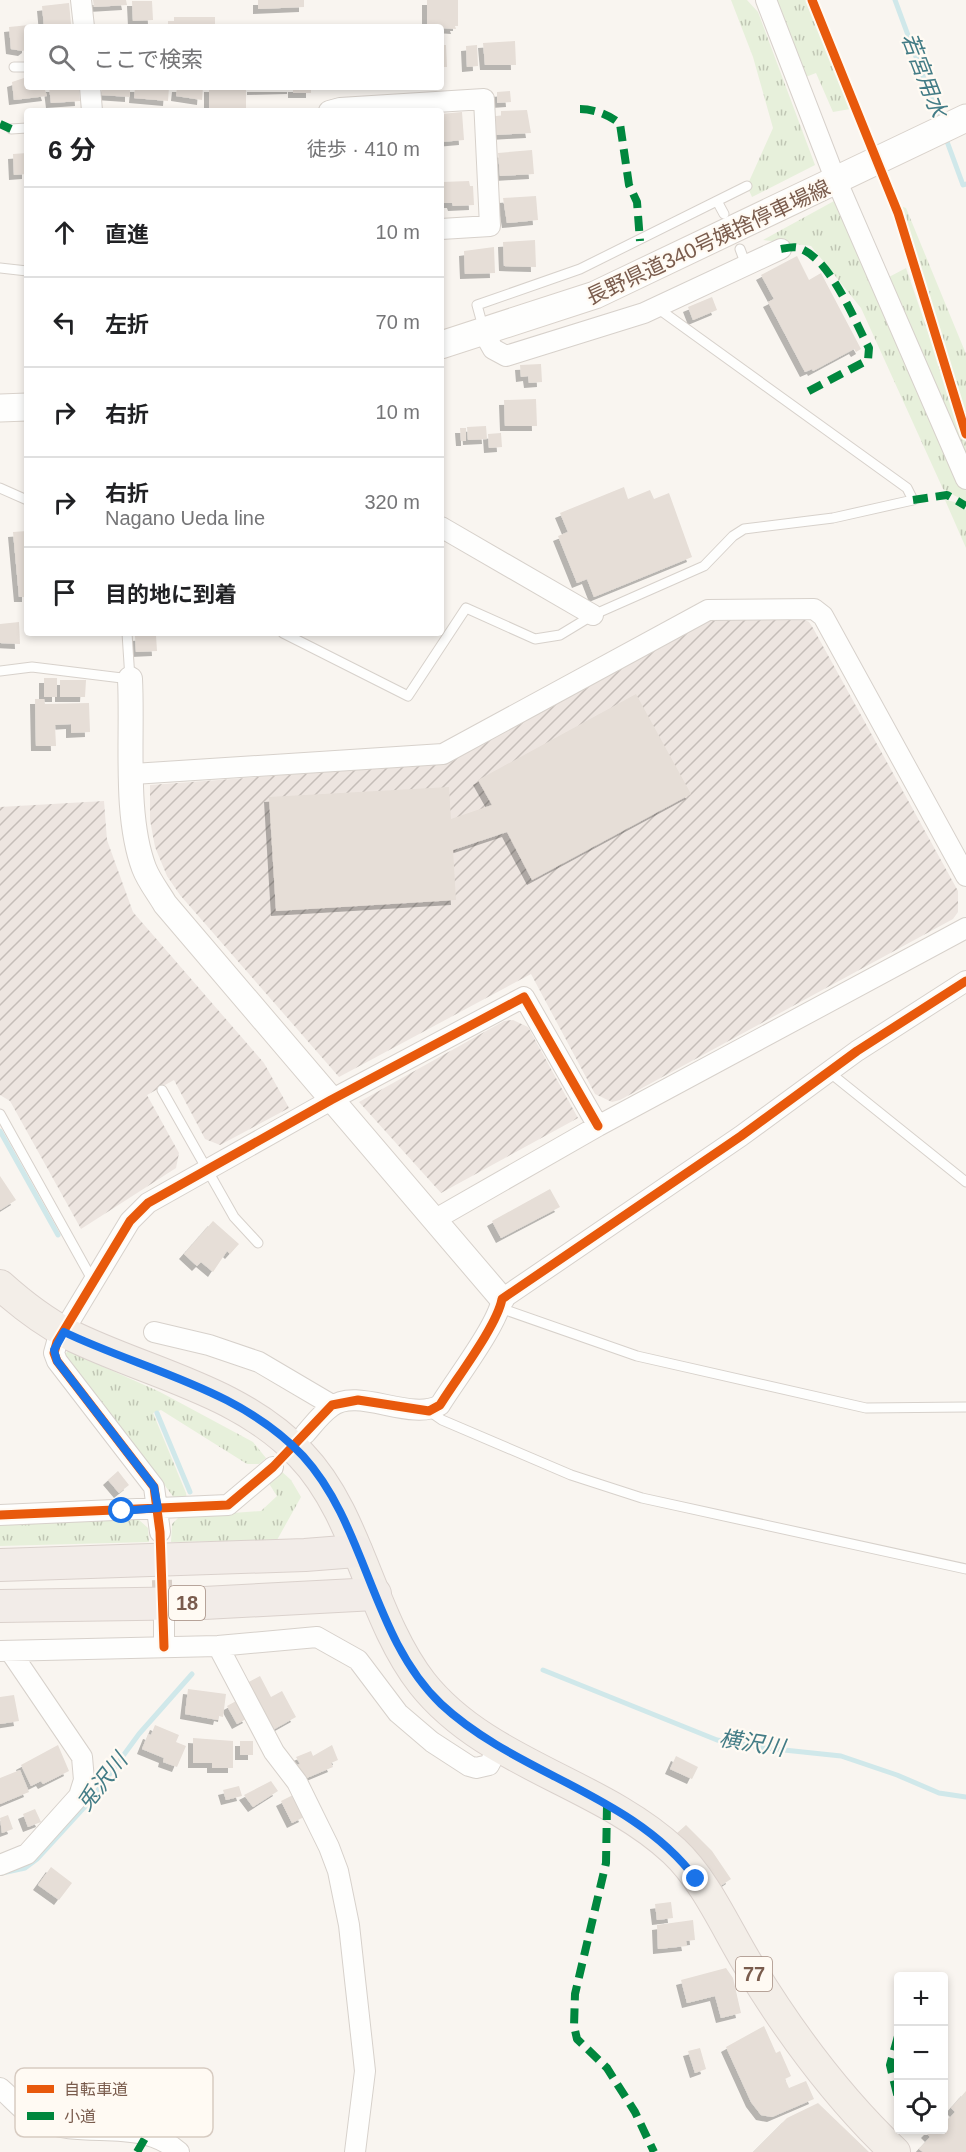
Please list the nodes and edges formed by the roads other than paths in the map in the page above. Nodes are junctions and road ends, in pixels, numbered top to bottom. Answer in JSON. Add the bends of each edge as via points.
{"nodes":[{"id":1,"x":81,"y":0,"type":"edge"},
{"id":2,"x":765,"y":0,"type":"edge"},
{"id":3,"x":84,"y":24,"type":"edge"},
{"id":4,"x":14,"y":67,"type":"dead end"},
{"id":5,"x":24,"y":67,"type":"edge"},
{"id":6,"x":90,"y":90,"type":"edge"},
{"id":7,"x":92,"y":108,"type":"edge"},
{"id":8,"x":340,"y":108,"type":"edge"},
{"id":9,"x":966,"y":118,"type":"edge"},
{"id":10,"x":24,"y":128,"type":"edge"},
{"id":11,"x":11,"y":129,"type":"dead end"},
{"id":12,"x":843,"y":179,"type":"junction"},
{"id":13,"x":747,"y":186,"type":"dead end"},
{"id":14,"x":717,"y":201,"type":"junction"},
{"id":15,"x":724,"y":214,"type":"dead end"},
{"id":16,"x":444,"y":229,"type":"edge"},
{"id":17,"x":781,"y":249,"type":"dead end"},
{"id":18,"x":0,"y":268,"type":"edge"},
{"id":19,"x":24,"y":271,"type":"edge"},
{"id":20,"x":656,"y":308,"type":"junction"},
{"id":21,"x":484,"y":333,"type":"junction"},
{"id":22,"x":444,"y":344,"type":"edge"},
{"id":23,"x":24,"y":407,"type":"edge"},
{"id":24,"x":0,"y":408,"type":"edge"},
{"id":25,"x":966,"y":479,"type":"edge"},
{"id":26,"x":0,"y":488,"type":"edge"},
{"id":27,"x":24,"y":499,"type":"edge"},
{"id":28,"x":444,"y":529,"type":"edge"},
{"id":29,"x":593,"y":615,"type":"junction"},
{"id":30,"x":127,"y":636,"type":"edge"},
{"id":31,"x":289,"y":636,"type":"edge"},
{"id":32,"x":0,"y":671,"type":"edge"},
{"id":33,"x":130,"y":679,"type":"junction"},
{"id":34,"x":133,"y":774,"type":"junction"},
{"id":35,"x":966,"y":876,"type":"edge"},
{"id":36,"x":966,"y":928,"type":"edge"},
{"id":37,"x":966,"y":981,"type":"edge"},
{"id":38,"x":829,"y":1072,"type":"junction"},
{"id":39,"x":162,"y":1090,"type":"dead end"},
{"id":40,"x":331,"y":1100,"type":"junction"},
{"id":41,"x":0,"y":1114,"type":"edge"},
{"id":42,"x":598,"y":1126,"type":"junction"},
{"id":43,"x":207,"y":1169,"type":"junction"},
{"id":44,"x":966,"y":1182,"type":"edge"},
{"id":45,"x":434,"y":1220,"type":"junction"},
{"id":46,"x":258,"y":1244,"type":"dead end"},
{"id":47,"x":93,"y":1281,"type":"junction"},
{"id":48,"x":0,"y":1285,"type":"edge"},
{"id":49,"x":501,"y":1303,"type":"junction"},
{"id":50,"x":64,"y":1332,"type":"junction"},
{"id":51,"x":154,"y":1332,"type":"dead end"},
{"id":52,"x":333,"y":1405,"type":"junction"},
{"id":53,"x":966,"y":1407,"type":"edge"},
{"id":54,"x":429,"y":1411,"type":"junction"},
{"id":55,"x":305,"y":1434,"type":"dead end"},
{"id":56,"x":273,"y":1467,"type":"dead end"},
{"id":57,"x":158,"y":1508,"type":"junction"},
{"id":58,"x":0,"y":1515,"type":"edge"},
{"id":59,"x":160,"y":1532,"type":"tunnel mouth"},
{"id":60,"x":356,"y":1551,"type":"junction"},
{"id":61,"x":0,"y":1565,"type":"edge"},
{"id":62,"x":966,"y":1569,"type":"edge"},
{"id":63,"x":375,"y":1594,"type":"junction"},
{"id":64,"x":0,"y":1606,"type":"edge"},
{"id":65,"x":164,"y":1620,"type":"tunnel mouth"},
{"id":66,"x":218,"y":1646,"type":"junction"},
{"id":67,"x":164,"y":1647,"type":"junction"},
{"id":68,"x":5,"y":1651,"type":"edge"},
{"id":69,"x":499,"y":1746,"type":"junction"},
{"id":70,"x":0,"y":1865,"type":"edge"},
{"id":71,"x":0,"y":2088,"type":"edge"},
{"id":72,"x":15,"y":2101,"type":"edge"},
{"id":73,"x":151,"y":2137,"type":"edge"},
{"id":74,"x":179,"y":2152,"type":"edge"},
{"id":75,"x":356,"y":2152,"type":"edge"},
{"id":76,"x":895,"y":2152,"type":"edge"}],
"edges":[{"from":1,"to":3,"type":"street"},
{"from":2,"to":12,"type":"street"},
{"from":4,"to":5,"type":"lane"},
{"from":6,"to":7,"type":"street"},
{"from":8,"to":16,"type":"street","via":[[484,99],[490,226]]},
{"from":9,"to":12,"type":"main road","name":"長野県道340号姨捨停車場線"},
{"from":10,"to":11,"type":"lane"},
{"from":12,"to":21,"type":"main road","name":"長野県道340号姨捨停車場線","via":[[595,296]]},
{"from":12,"to":25,"type":"street"},
{"from":13,"to":14,"type":"lane"},
{"from":14,"to":15,"type":"lane"},
{"from":14,"to":21,"type":"lane","via":[[580,269],[477,305]]},
{"from":17,"to":20,"type":"street","via":[[743,257]]},
{"from":18,"to":19,"type":"lane"},
{"from":20,"to":21,"type":"street","via":[[506,356],[493,349]]},
{"from":20,"to":29,"type":"lane","via":[[898,481],[913,500],[833,518],[744,529],[704,566]]},
{"from":21,"to":22,"type":"main road","name":"長野県道340号姨捨停車場線"},
{"from":23,"to":24,"type":"main road"},
{"from":26,"to":27,"type":"lane"},
{"from":28,"to":29,"type":"street"},
{"from":29,"to":31,"type":"lane","via":[[560,635],[535,639],[466,608],[408,696]]},
{"from":30,"to":33,"type":"lane"},
{"from":32,"to":33,"type":"lane","via":[[32,667]]},
{"from":33,"to":34,"type":"street"},
{"from":34,"to":35,"type":"street","via":[[443,754],[708,610],[814,609],[823,616]]},
{"from":34,"to":40,"type":"street","via":[[137,839],[152,883],[165,904]]},
{"from":36,"to":42,"type":"street"},
{"from":37,"to":38,"type":"street"},
{"from":38,"to":44,"type":"lane"},
{"from":38,"to":49,"type":"street"},
{"from":39,"to":43,"type":"lane"},
{"from":40,"to":42,"type":"street","via":[[524,997]]},
{"from":40,"to":43,"type":"street"},
{"from":40,"to":45,"type":"street"},
{"from":41,"to":47,"type":"lane"},
{"from":42,"to":45,"type":"street"},
{"from":43,"to":46,"type":"lane","via":[[234,1217]]},
{"from":43,"to":47,"type":"street","via":[[148,1203],[130,1221]]},
{"from":45,"to":49,"type":"street"},
{"from":47,"to":50,"type":"street"},
{"from":48,"to":50,"type":"main road","number":"77"},
{"from":49,"to":53,"type":"lane","via":[[574,1336],[637,1356],[866,1408]]},
{"from":49,"to":54,"type":"street","via":[[440,1405]]},
{"from":50,"to":57,"type":"street","via":[[54,1356],[154,1487]]},
{"from":50,"to":60,"type":"main road","number":"77","via":[[200,1388],[274,1431],[315,1472]]},
{"from":51,"to":52,"type":"street","via":[[259,1362]]},
{"from":52,"to":54,"type":"street","via":[[358,1400]]},
{"from":52,"to":55,"type":"street"},
{"from":54,"to":62,"type":"lane","via":[[571,1475],[642,1498]]},
{"from":56,"to":57,"type":"street","via":[[228,1505]]},
{"from":57,"to":58,"type":"street"},
{"from":57,"to":59,"type":"street"},
{"from":60,"to":61,"type":"highway","number":"18"},
{"from":60,"to":63,"type":"main road","number":"77"},
{"from":63,"to":64,"type":"highway","number":"18","via":[[204,1603]]},
{"from":63,"to":69,"type":"main road","number":"77","via":[[392,1635],[425,1685],[441,1704]]},
{"from":65,"to":67,"type":"street"},
{"from":66,"to":67,"type":"street"},
{"from":66,"to":69,"type":"street","via":[[317,1637],[358,1660],[398,1713],[469,1766],[489,1765]]},
{"from":66,"to":75,"type":"street","via":[[274,1752],[297,1782],[338,1871],[349,1925],[365,2071]]},
{"from":67,"to":68,"type":"street"},
{"from":68,"to":70,"type":"street","via":[[82,1757],[84,1780],[79,1796],[27,1854]]},
{"from":69,"to":76,"type":"main road","number":"77","via":[[607,1805],[675,1852],[812,2060]]},
{"from":71,"to":72,"type":"street"},
{"from":73,"to":74,"type":"street"}]}
